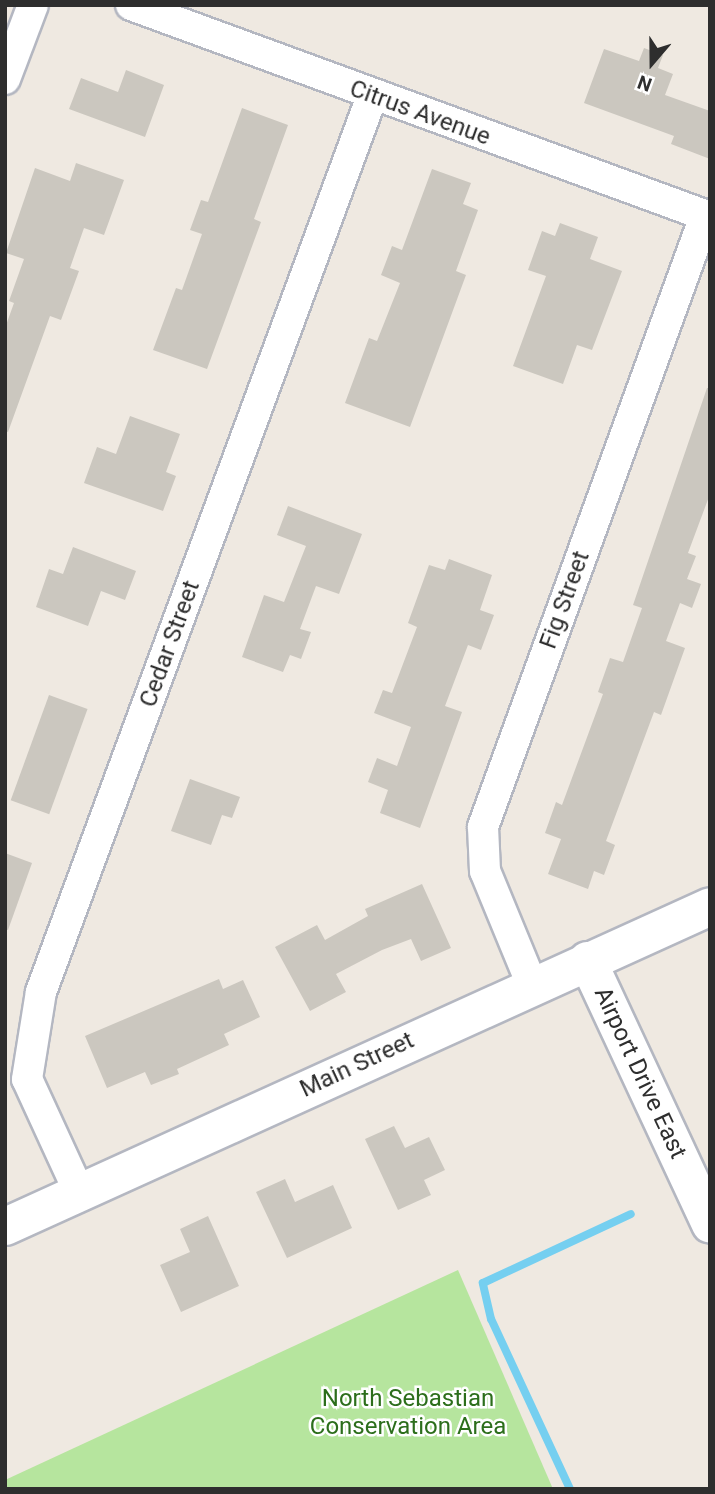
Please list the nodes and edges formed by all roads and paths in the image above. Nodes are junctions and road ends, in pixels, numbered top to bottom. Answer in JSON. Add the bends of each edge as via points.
{"nodes":[{"id":1,"x":33,"y":5,"type":"edge"},
{"id":2,"x":131,"y":5,"type":"edge"},
{"id":3,"x":5,"y":79,"type":"edge"},
{"id":4,"x":372,"y":96,"type":"junction"},
{"id":5,"x":707,"y":216,"type":"edge"},
{"id":6,"x":710,"y":906,"type":"edge"},
{"id":7,"x":587,"y":960,"type":"junction"},
{"id":8,"x":532,"y":985,"type":"junction"},
{"id":9,"x":79,"y":1192,"type":"junction"},
{"id":10,"x":710,"y":1224,"type":"edge"},
{"id":11,"x":5,"y":1226,"type":"edge"}],
"edges":[{"from":1,"to":3,"type":"street"},
{"from":2,"to":4,"type":"street","name":"Citrus Avenue"},
{"from":4,"to":5,"type":"street","name":"Citrus Avenue"},
{"from":4,"to":9,"type":"street","name":"Cedar Street","via":[[41,992],[27,1079]]},
{"from":5,"to":8,"type":"street","name":"Fig Street","via":[[483,827],[485,871]]},
{"from":6,"to":7,"type":"street","name":"Main Street"},
{"from":7,"to":8,"type":"street","name":"Main Street"},
{"from":7,"to":10,"type":"street","name":"Airport Drive East"},
{"from":8,"to":9,"type":"street","name":"Main Street"},
{"from":9,"to":11,"type":"street","name":"Main Street"}]}
